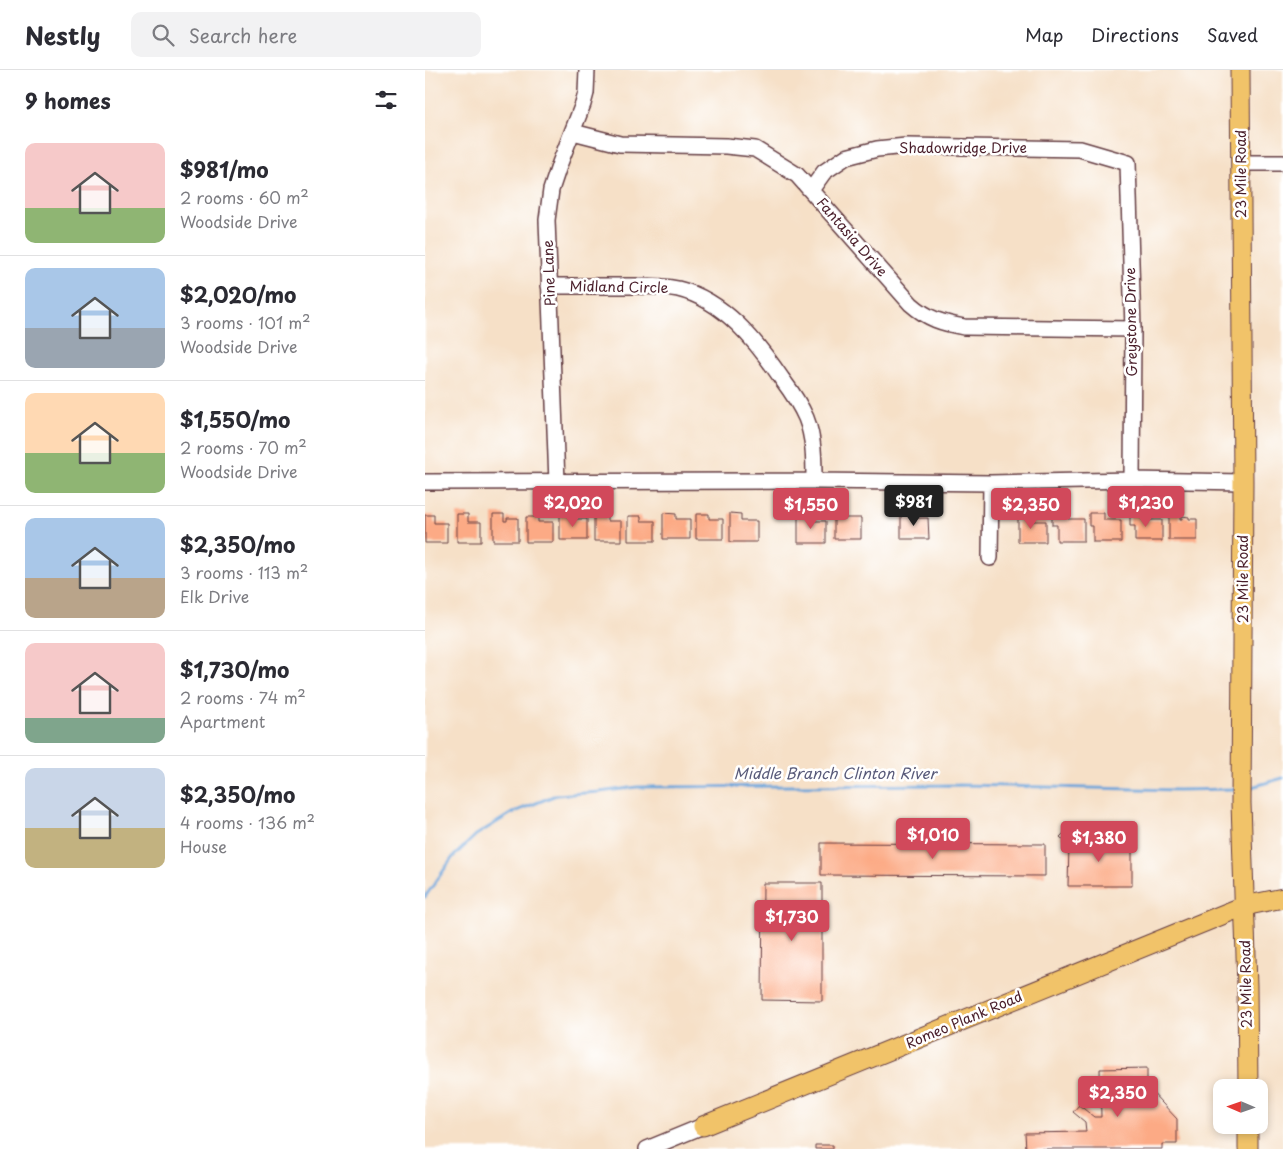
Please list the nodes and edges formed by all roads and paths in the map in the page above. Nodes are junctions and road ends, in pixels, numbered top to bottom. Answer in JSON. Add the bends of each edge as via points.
{"nodes":[{"id":1,"x":587,"y":70,"type":"edge"},
{"id":2,"x":1241,"y":70,"type":"edge"},
{"id":3,"x":573,"y":132,"type":"junction"},
{"id":4,"x":1128,"y":163,"type":"joint"},
{"id":5,"x":1241,"y":163,"type":"junction"},
{"id":6,"x":1283,"y":164,"type":"edge"},
{"id":7,"x":811,"y":190,"type":"junction"},
{"id":8,"x":549,"y":286,"type":"junction"},
{"id":9,"x":1133,"y":330,"type":"junction"},
{"id":10,"x":1132,"y":480,"type":"junction"},
{"id":11,"x":814,"y":481,"type":"junction"},
{"id":12,"x":425,"y":482,"type":"edge"},
{"id":13,"x":557,"y":482,"type":"junction"},
{"id":14,"x":1243,"y":482,"type":"junction"},
{"id":15,"x":991,"y":483,"type":"junction"},
{"id":16,"x":990,"y":558,"type":"dead end"},
{"id":17,"x":1283,"y":898,"type":"edge"},
{"id":18,"x":1244,"y":906,"type":"junction"},
{"id":19,"x":1247,"y":1079,"type":"edge"},
{"id":20,"x":703,"y":1126,"type":"joint"},
{"id":21,"x":1248,"y":1134,"type":"edge"},
{"id":22,"x":647,"y":1149,"type":"edge"},
{"id":23,"x":1248,"y":1149,"type":"edge"}],
"edges":[{"from":1,"to":3,"type":"street","name":"Pine Lane","via":[[586,93]]},
{"from":2,"to":5,"type":"main road","name":"23 Mile Road"},
{"from":3,"to":7,"type":"street","name":"Fantasia Drive","via":[[620,144],[755,149],[797,175]]},
{"from":3,"to":8,"type":"street","name":"Pine Lane","via":[[551,190],[547,220]]},
{"from":4,"to":7,"type":"street","name":"Shadowridge Drive","via":[[1080,148],[906,146],[846,157],[824,172]]},
{"from":4,"to":9,"type":"street","name":"Greystone Drive"},
{"from":5,"to":6,"type":"street"},
{"from":5,"to":14,"type":"main road","name":"23 Mile Road"},
{"from":7,"to":9,"type":"street","name":"Fantasia Drive","via":[[924,316],[964,327]]},
{"from":8,"to":11,"type":"street","name":"Midland Circle","via":[[667,287],[699,296],[721,310],[769,360],[799,404],[813,447]]},
{"from":8,"to":13,"type":"street","name":"Pine Lane"},
{"from":9,"to":10,"type":"street","name":"Greystone Drive"},
{"from":10,"to":14,"type":"street"},
{"from":10,"to":15,"type":"street"},
{"from":11,"to":13,"type":"street"},
{"from":11,"to":15,"type":"street"},
{"from":12,"to":13,"type":"street"},
{"from":14,"to":18,"type":"main road","name":"23 Mile Road","via":[[1241,803]]},
{"from":15,"to":16,"type":"street"},
{"from":17,"to":18,"type":"main road","name":"Romeo Plank Road"},
{"from":18,"to":19,"type":"main road","name":"23 Mile Road"},
{"from":18,"to":20,"type":"main road","name":"Romeo Plank Road"},
{"from":20,"to":22,"type":"street","name":"Romeo Plank Road"},
{"from":21,"to":23,"type":"main road"}]}
